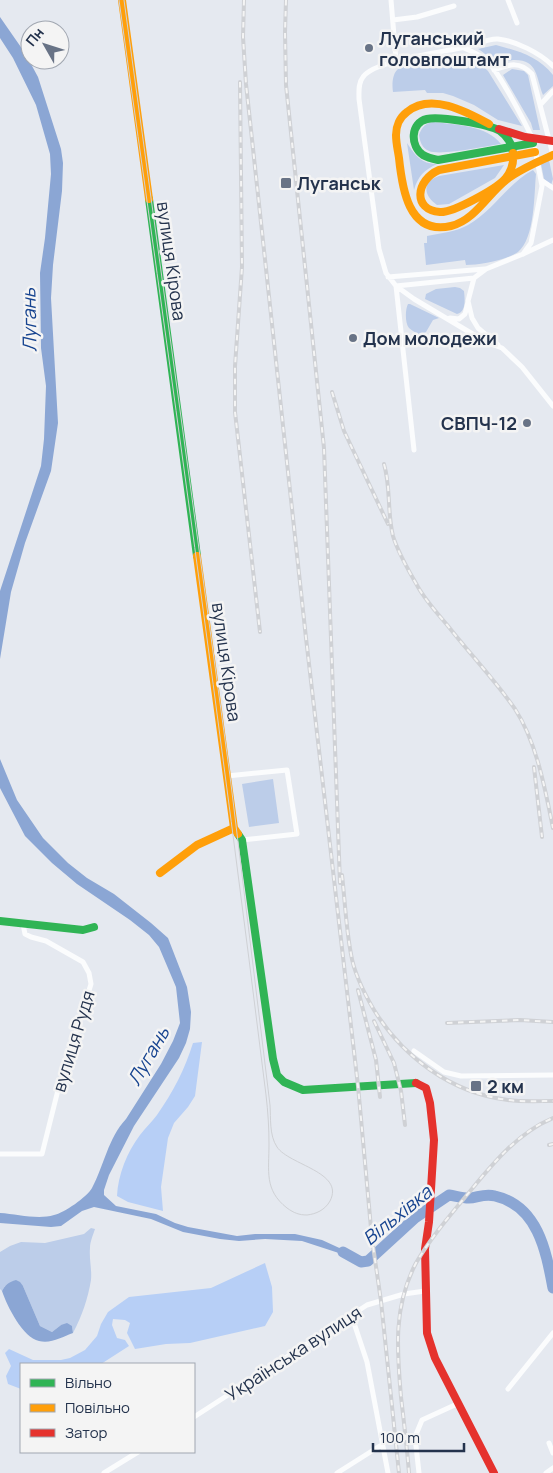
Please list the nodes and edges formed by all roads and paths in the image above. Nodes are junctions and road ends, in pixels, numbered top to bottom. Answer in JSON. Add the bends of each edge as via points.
{"nodes":[{"id":1,"x":122,"y":0,"type":"edge"},
{"id":2,"x":391,"y":0,"type":"edge"},
{"id":3,"x":508,"y":0,"type":"edge"},
{"id":4,"x":454,"y":6,"type":"dead end"},
{"id":5,"x":393,"y":20,"type":"junction"},
{"id":6,"x":517,"y":23,"type":"dead end"},
{"id":7,"x":464,"y":47,"type":"junction"},
{"id":8,"x":396,"y":60,"type":"junction"},
{"id":9,"x":553,"y":66,"type":"edge"},
{"id":10,"x":494,"y":70,"type":"junction"},
{"id":11,"x":553,"y":91,"type":"edge"},
{"id":12,"x":541,"y":104,"type":"junction"},
{"id":13,"x":494,"y":128,"type":"junction"},
{"id":14,"x":553,"y":141,"type":"edge"},
{"id":15,"x":533,"y":143,"type":"junction"},
{"id":16,"x":536,"y":152,"type":"junction"},
{"id":17,"x":553,"y":155,"type":"edge"},
{"id":18,"x":541,"y":180,"type":"junction"},
{"id":19,"x":503,"y":181,"type":"junction"},
{"id":20,"x":553,"y":188,"type":"edge"},
{"id":21,"x":553,"y":240,"type":"edge"},
{"id":22,"x":523,"y":254,"type":"junction"},
{"id":23,"x":486,"y":269,"type":"junction"},
{"id":24,"x":388,"y":277,"type":"junction"},
{"id":25,"x":474,"y":278,"type":"junction"},
{"id":26,"x":396,"y":286,"type":"junction"},
{"id":27,"x":468,"y":301,"type":"junction"},
{"id":28,"x":447,"y":318,"type":"junction"},
{"id":29,"x":502,"y":348,"type":"junction"},
{"id":30,"x":553,"y":406,"type":"edge"},
{"id":31,"x":414,"y":450,"type":"dead end"},
{"id":32,"x":227,"y":776,"type":"junction"},
{"id":33,"x":234,"y":828,"type":"junction"},
{"id":34,"x":242,"y":840,"type":"junction"},
{"id":35,"x":160,"y":874,"type":"dead end"},
{"id":36,"x":0,"y":921,"type":"edge"},
{"id":37,"x":23,"y":924,"type":"junction"},
{"id":38,"x":94,"y":928,"type":"dead end"},
{"id":39,"x":414,"y":1051,"type":"dead end"},
{"id":40,"x":553,"y":1075,"type":"edge"},
{"id":41,"x":0,"y":1154,"type":"edge"},
{"id":42,"x":425,"y":1291,"type":"junction"},
{"id":43,"x":351,"y":1314,"type":"junction"},
{"id":44,"x":553,"y":1333,"type":"edge"},
{"id":45,"x":508,"y":1389,"type":"dead end"},
{"id":46,"x":457,"y":1404,"type":"junction"},
{"id":47,"x":195,"y":1416,"type":"edge"},
{"id":48,"x":383,"y":1444,"type":"junction"},
{"id":49,"x":549,"y":1444,"type":"dead end"},
{"id":50,"x":136,"y":1453,"type":"edge"},
{"id":51,"x":553,"y":1453,"type":"edge"},
{"id":52,"x":553,"y":1468,"type":"edge"},
{"id":53,"x":104,"y":1473,"type":"edge"},
{"id":54,"x":337,"y":1473,"type":"edge"},
{"id":55,"x":388,"y":1473,"type":"edge"},
{"id":56,"x":418,"y":1473,"type":"edge"},
{"id":57,"x":494,"y":1473,"type":"edge"},
{"id":58,"x":546,"y":1473,"type":"edge"}],
"edges":[{"from":1,"to":32,"type":"street","name":"вулиця Кірова"},
{"from":2,"to":5,"type":"street"},
{"from":3,"to":6,"type":"street"},
{"from":4,"to":5,"type":"street","via":[[418,17]]},
{"from":5,"to":8,"type":"street"},
{"from":7,"to":8,"type":"street"},
{"from":7,"to":9,"type":"street","via":[[497,39],[534,52]]},
{"from":7,"to":10,"type":"street","via":[[486,60]]},
{"from":8,"to":24,"type":"street","via":[[363,76],[359,86],[379,250]]},
{"from":10,"to":12,"type":"street","via":[[507,65],[525,66],[532,74]]},
{"from":10,"to":15,"type":"street","via":[[526,124]]},
{"from":11,"to":12,"type":"street"},
{"from":12,"to":17,"type":"street"},
{"from":13,"to":14,"type":"street"},
{"from":13,"to":15,"type":"street","via":[[438,117],[425,119],[416,128],[413,140],[424,157],[438,160]]},
{"from":13,"to":19,"type":"street","via":[[506,136],[513,151],[512,165]]},
{"from":13,"to":19,"type":"street","via":[[460,109],[444,105],[420,105],[405,112],[396,127],[396,135],[406,198],[410,209],[422,221],[438,227],[449,226],[475,212]]},
{"from":15,"to":16,"type":"street"},
{"from":16,"to":18,"type":"street"},
{"from":16,"to":19,"type":"street","via":[[433,172],[423,180],[420,193],[425,205],[436,212],[450,211]]},
{"from":17,"to":19,"type":"street"},
{"from":18,"to":20,"type":"street"},
{"from":18,"to":22,"type":"street","via":[[534,232]]},
{"from":21,"to":22,"type":"street"},
{"from":22,"to":23,"type":"street"},
{"from":23,"to":24,"type":"street"},
{"from":23,"to":25,"type":"street"},
{"from":24,"to":26,"type":"street"},
{"from":25,"to":26,"type":"street"},
{"from":25,"to":27,"type":"street"},
{"from":26,"to":28,"type":"street"},
{"from":26,"to":31,"type":"street"},
{"from":27,"to":28,"type":"street","via":[[465,314],[459,319]]},
{"from":27,"to":29,"type":"street","via":[[478,328]]},
{"from":28,"to":29,"type":"street"},
{"from":29,"to":30,"type":"street"},
{"from":32,"to":33,"type":"street","name":"вулиця Кірова"},
{"from":32,"to":34,"type":"street","via":[[287,770],[297,834]]},
{"from":33,"to":34,"type":"street","name":"вулиця Кірова"},
{"from":33,"to":35,"type":"street","via":[[198,846]]},
{"from":34,"to":42,"type":"street","name":"вулиця Кірова","via":[[277,1074],[284,1082],[303,1090],[416,1083],[426,1088],[434,1140]]},
{"from":36,"to":37,"type":"street"},
{"from":37,"to":38,"type":"street","via":[[83,930]]},
{"from":37,"to":41,"type":"street","name":"вулиця Рудя","via":[[25,934],[46,941],[83,962],[91,984],[42,1154]]},
{"from":39,"to":40,"type":"street","via":[[444,1072],[461,1076]]},
{"from":42,"to":43,"type":"street","name":"Українська вулиця","via":[[367,1305]]},
{"from":42,"to":46,"type":"street","via":[[427,1333],[434,1358]]},
{"from":43,"to":47,"type":"street","name":"Українська вулиця"},
{"from":43,"to":48,"type":"street","via":[[367,1362]]},
{"from":44,"to":45,"type":"street"},
{"from":46,"to":56,"type":"street","via":[[422,1420],[415,1437]]},
{"from":46,"to":57,"type":"street"},
{"from":48,"to":54,"type":"street"},
{"from":48,"to":55,"type":"street"},
{"from":49,"to":51,"type":"street"},
{"from":50,"to":53,"type":"street"},
{"from":52,"to":58,"type":"street"}]}
